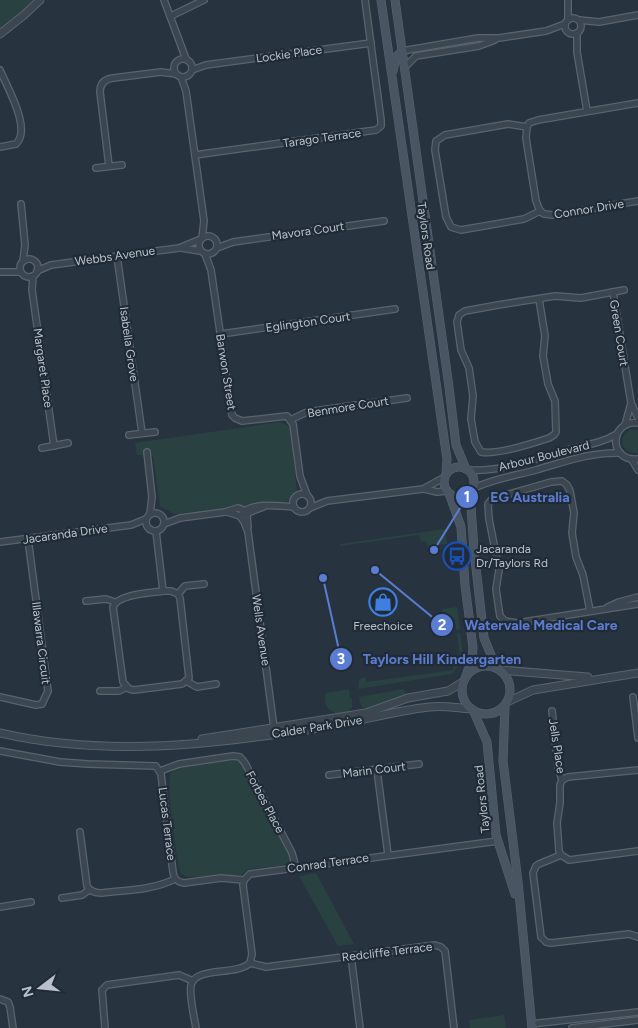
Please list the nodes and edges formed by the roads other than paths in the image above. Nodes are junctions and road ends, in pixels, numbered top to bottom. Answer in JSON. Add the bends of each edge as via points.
{"nodes":[{"id":1,"x":40,"y":0,"type":"edge"},
{"id":2,"x":164,"y":0,"type":"edge"},
{"id":3,"x":204,"y":0,"type":"edge"},
{"id":4,"x":365,"y":0,"type":"edge"},
{"id":5,"x":381,"y":0,"type":"edge"},
{"id":6,"x":395,"y":0,"type":"edge"},
{"id":7,"x":568,"y":0,"type":"edge"},
{"id":8,"x":171,"y":16,"type":"junction"},
{"id":9,"x":638,"y":16,"type":"edge"},
{"id":10,"x":577,"y":19,"type":"junction"},
{"id":11,"x":566,"y":22,"type":"junction"},
{"id":12,"x":599,"y":22,"type":"junction"},
{"id":13,"x":546,"y":31,"type":"junction"},
{"id":14,"x":579,"y":32,"type":"junction"},
{"id":15,"x":568,"y":33,"type":"junction"},
{"id":16,"x":0,"y":34,"type":"edge"},
{"id":17,"x":499,"y":38,"type":"junction"},
{"id":18,"x":371,"y":43,"type":"junction"},
{"id":19,"x":179,"y":44,"type":"junction"},
{"id":20,"x":402,"y":51,"type":"junction"},
{"id":21,"x":577,"y":52,"type":"junction"},
{"id":22,"x":189,"y":61,"type":"junction"},
{"id":23,"x":176,"y":63,"type":"junction"},
{"id":24,"x":206,"y":65,"type":"junction"},
{"id":25,"x":405,"y":67,"type":"junction"},
{"id":26,"x":0,"y":70,"type":"edge"},
{"id":27,"x":161,"y":72,"type":"junction"},
{"id":28,"x":191,"y":73,"type":"junction"},
{"id":29,"x":178,"y":75,"type":"junction"},
{"id":30,"x":392,"y":81,"type":"junction"},
{"id":31,"x":186,"y":91,"type":"junction"},
{"id":32,"x":638,"y":103,"type":"edge"},
{"id":33,"x":587,"y":111,"type":"junction"},
{"id":34,"x":526,"y":128,"type":"junction"},
{"id":35,"x":0,"y":147,"type":"edge"},
{"id":36,"x":195,"y":155,"type":"junction"},
{"id":37,"x":122,"y":165,"type":"dead end"},
{"id":38,"x":110,"y":166,"type":"junction"},
{"id":39,"x":96,"y":168,"type":"dead end"},
{"id":40,"x":638,"y":201,"type":"edge"},
{"id":41,"x":21,"y":204,"type":"dead end"},
{"id":42,"x":540,"y":211,"type":"junction"},
{"id":43,"x":204,"y":221,"type":"junction"},
{"id":44,"x":384,"y":221,"type":"dead end"},
{"id":45,"x":213,"y":238,"type":"junction"},
{"id":46,"x":201,"y":239,"type":"junction"},
{"id":47,"x":233,"y":242,"type":"junction"},
{"id":48,"x":25,"y":245,"type":"junction"},
{"id":49,"x":179,"y":248,"type":"junction"},
{"id":50,"x":215,"y":250,"type":"junction"},
{"id":51,"x":203,"y":253,"type":"junction"},
{"id":52,"x":117,"y":256,"type":"junction"},
{"id":53,"x":34,"y":261,"type":"junction"},
{"id":54,"x":21,"y":263,"type":"junction"},
{"id":55,"x":51,"y":265,"type":"junction"},
{"id":56,"x":211,"y":270,"type":"junction"},
{"id":57,"x":3,"y":272,"type":"edge"},
{"id":58,"x":35,"y":274,"type":"junction"},
{"id":59,"x":23,"y":275,"type":"junction"},
{"id":60,"x":32,"y":290,"type":"junction"},
{"id":61,"x":624,"y":290,"type":"dead end"},
{"id":62,"x":613,"y":292,"type":"junction"},
{"id":63,"x":539,"y":299,"type":"junction"},
{"id":64,"x":395,"y":309,"type":"dead end"},
{"id":65,"x":220,"y":334,"type":"junction"},
{"id":66,"x":407,"y":398,"type":"dead end"},
{"id":67,"x":631,"y":403,"type":"junction"},
{"id":68,"x":638,"y":418,"type":"edge"},
{"id":69,"x":290,"y":420,"type":"junction"},
{"id":70,"x":638,"y":423,"type":"edge"},
{"id":71,"x":625,"y":425,"type":"junction"},
{"id":72,"x":155,"y":432,"type":"dead end"},
{"id":73,"x":142,"y":433,"type":"junction"},
{"id":74,"x":617,"y":434,"type":"junction"},
{"id":75,"x":129,"y":435,"type":"dead end"},
{"id":76,"x":68,"y":444,"type":"dead end"},
{"id":77,"x":54,"y":446,"type":"junction"},
{"id":78,"x":42,"y":448,"type":"dead end"},
{"id":79,"x":147,"y":452,"type":"dead end"},
{"id":80,"x":620,"y":453,"type":"junction"},
{"id":81,"x":635,"y":460,"type":"edge"},
{"id":82,"x":468,"y":469,"type":"junction"},
{"id":83,"x":638,"y":470,"type":"edge"},
{"id":84,"x":300,"y":476,"type":"junction"},
{"id":85,"x":445,"y":476,"type":"junction"},
{"id":86,"x":422,"y":489,"type":"junction"},
{"id":87,"x":471,"y":491,"type":"junction"},
{"id":88,"x":448,"y":492,"type":"junction"},
{"id":89,"x":299,"y":494,"type":"junction"},
{"id":90,"x":309,"y":496,"type":"junction"},
{"id":91,"x":152,"y":497,"type":"junction"},
{"id":92,"x":294,"y":499,"type":"junction"},
{"id":93,"x":327,"y":501,"type":"junction"},
{"id":94,"x":278,"y":506,"type":"junction"},
{"id":95,"x":294,"y":507,"type":"junction"},
{"id":96,"x":310,"y":508,"type":"junction"},
{"id":97,"x":160,"y":514,"type":"junction"},
{"id":98,"x":244,"y":514,"type":"junction"},
{"id":99,"x":148,"y":516,"type":"junction"},
{"id":100,"x":180,"y":518,"type":"junction"},
{"id":101,"x":164,"y":524,"type":"junction"},
{"id":102,"x":131,"y":525,"type":"junction"},
{"id":103,"x":147,"y":527,"type":"junction"},
{"id":104,"x":156,"y":531,"type":"junction"},
{"id":105,"x":28,"y":539,"type":"junction"},
{"id":106,"x":0,"y":542,"type":"edge"},
{"id":107,"x":204,"y":584,"type":"dead end"},
{"id":108,"x":163,"y":591,"type":"junction"},
{"id":109,"x":178,"y":594,"type":"junction"},
{"id":110,"x":638,"y":597,"type":"edge"},
{"id":111,"x":86,"y":601,"type":"dead end"},
{"id":112,"x":115,"y":602,"type":"junction"},
{"id":113,"x":638,"y":604,"type":"edge"},
{"id":114,"x":604,"y":609,"type":"junction"},
{"id":115,"x":590,"y":611,"type":"junction"},
{"id":116,"x":498,"y":669,"type":"junction"},
{"id":117,"x":638,"y":673,"type":"edge"},
{"id":118,"x":606,"y":678,"type":"junction"},
{"id":119,"x":465,"y":679,"type":"junction"},
{"id":120,"x":186,"y":681,"type":"junction"},
{"id":121,"x":216,"y":684,"type":"dead end"},
{"id":122,"x":127,"y":687,"type":"junction"},
{"id":123,"x":100,"y":691,"type":"dead end"},
{"id":124,"x":0,"y":697,"type":"edge"},
{"id":125,"x":633,"y":697,"type":"dead end"},
{"id":126,"x":506,"y":704,"type":"junction"},
{"id":127,"x":472,"y":709,"type":"junction"},
{"id":128,"x":552,"y":711,"type":"dead end"},
{"id":129,"x":358,"y":718,"type":"junction"},
{"id":130,"x":274,"y":731,"type":"junction"},
{"id":131,"x":0,"y":733,"type":"edge"},
{"id":132,"x":638,"y":738,"type":"edge"},
{"id":133,"x":0,"y":751,"type":"edge"},
{"id":134,"x":419,"y":764,"type":"dead end"},
{"id":135,"x":377,"y":770,"type":"junction"},
{"id":136,"x":638,"y":770,"type":"edge"},
{"id":137,"x":160,"y":771,"type":"junction"},
{"id":138,"x":329,"y":775,"type":"dead end"},
{"id":139,"x":562,"y":780,"type":"junction"},
{"id":140,"x":80,"y":832,"type":"dead end"},
{"id":141,"x":513,"y":839,"type":"junction"},
{"id":142,"x":498,"y":841,"type":"junction"},
{"id":143,"x":638,"y":851,"type":"edge"},
{"id":144,"x":388,"y":855,"type":"junction"},
{"id":145,"x":561,"y":855,"type":"junction"},
{"id":146,"x":296,"y":868,"type":"junction"},
{"id":147,"x":175,"y":879,"type":"junction"},
{"id":148,"x":244,"y":880,"type":"junction"},
{"id":149,"x":89,"y":890,"type":"junction"},
{"id":150,"x":62,"y":898,"type":"dead end"},
{"id":151,"x":31,"y":902,"type":"dead end"},
{"id":152,"x":0,"y":907,"type":"edge"},
{"id":153,"x":520,"y":915,"type":"junction"},
{"id":154,"x":638,"y":937,"type":"edge"},
{"id":155,"x":351,"y":956,"type":"junction"},
{"id":156,"x":250,"y":963,"type":"junction"},
{"id":157,"x":193,"y":981,"type":"junction"},
{"id":158,"x":0,"y":999,"type":"edge"},
{"id":159,"x":638,"y":1012,"type":"edge"},
{"id":160,"x":638,"y":1020,"type":"edge"},
{"id":161,"x":531,"y":1026,"type":"edge"},
{"id":162,"x":13,"y":1028,"type":"edge"},
{"id":163,"x":105,"y":1028,"type":"edge"},
{"id":164,"x":196,"y":1028,"type":"edge"},
{"id":165,"x":360,"y":1028,"type":"edge"},
{"id":166,"x":454,"y":1028,"type":"edge"},
{"id":167,"x":572,"y":1028,"type":"edge"}],
"edges":[{"from":1,"to":16,"type":"street"},
{"from":2,"to":8,"type":"street"},
{"from":3,"to":8,"type":"street"},
{"from":4,"to":18,"type":"street","name":"Tarago Terrace"},
{"from":5,"to":30,"type":"main road","name":"Taylors Road"},
{"from":6,"to":20,"type":"main road","name":"Taylors Road"},
{"from":7,"to":10,"type":"street"},
{"from":7,"to":11,"type":"street"},
{"from":8,"to":19,"type":"street"},
{"from":9,"to":12,"type":"street"},
{"from":10,"to":11,"type":"street"},
{"from":10,"to":12,"type":"street"},
{"from":10,"to":14,"type":"street","via":[[581,25]]},
{"from":11,"to":13,"type":"street"},
{"from":11,"to":15,"type":"street"},
{"from":12,"to":14,"type":"street"},
{"from":13,"to":15,"type":"street"},
{"from":13,"to":17,"type":"street"},
{"from":14,"to":15,"type":"street"},
{"from":14,"to":21,"type":"street"},
{"from":15,"to":21,"type":"street"},
{"from":17,"to":20,"type":"street","via":[[478,38]]},
{"from":17,"to":25,"type":"street","via":[[479,46],[416,56]]},
{"from":18,"to":24,"type":"street","name":"Lockie Place"},
{"from":18,"to":36,"type":"street","name":"Tarago Terrace","via":[[382,120],[376,131]]},
{"from":19,"to":22,"type":"street"},
{"from":19,"to":23,"type":"street"},
{"from":20,"to":25,"type":"main road","name":"Taylors Road"},
{"from":20,"to":30,"type":"main road","via":[[395,60]]},
{"from":21,"to":33,"type":"street"},
{"from":22,"to":23,"type":"street"},
{"from":22,"to":24,"type":"street","name":"Lockie Place"},
{"from":22,"to":28,"type":"street"},
{"from":23,"to":27,"type":"street"},
{"from":23,"to":29,"type":"street"},
{"from":24,"to":28,"type":"street","name":"Lockie Place"},
{"from":25,"to":82,"type":"main road","name":"Taylors Road","via":[[456,445]]},
{"from":26,"to":35,"type":"street","via":[[20,117],[22,132],[16,144]]},
{"from":27,"to":29,"type":"street","name":"Lockie Place"},
{"from":27,"to":38,"type":"street","via":[[109,79],[101,85]]},
{"from":28,"to":29,"type":"street","name":"Lockie Place"},
{"from":28,"to":31,"type":"street"},
{"from":29,"to":31,"type":"street"},
{"from":30,"to":85,"type":"main road","name":"Taylors Road","via":[[445,448]]},
{"from":31,"to":36,"type":"street"},
{"from":32,"to":33,"type":"street"},
{"from":33,"to":34,"type":"street","via":[[538,120]]},
{"from":34,"to":42,"type":"street"},
{"from":34,"to":42,"type":"street","name":"Connor Drive","via":[[508,124],[438,139],[435,150],[446,217],[448,224],[461,230],[524,219]]},
{"from":36,"to":43,"type":"street"},
{"from":37,"to":38,"type":"street"},
{"from":38,"to":39,"type":"street"},
{"from":40,"to":42,"type":"street","name":"Connor Drive","via":[[553,215]]},
{"from":41,"to":48,"type":"street"},
{"from":43,"to":45,"type":"street"},
{"from":43,"to":46,"type":"street"},
{"from":44,"to":47,"type":"street","name":"Mavora Court"},
{"from":45,"to":46,"type":"street","name":"Mavora Court"},
{"from":45,"to":47,"type":"street","name":"Mavora Court"},
{"from":45,"to":50,"type":"street","name":"Barwon Street"},
{"from":46,"to":49,"type":"street","name":"Webbs Avenue"},
{"from":46,"to":51,"type":"street","via":[[198,245]]},
{"from":47,"to":50,"type":"street","name":"Mavora Court"},
{"from":48,"to":53,"type":"street","name":"Margaret Place"},
{"from":48,"to":54,"type":"street"},
{"from":49,"to":51,"type":"street","name":"Webbs Avenue"},
{"from":49,"to":52,"type":"street","name":"Webbs Avenue"},
{"from":50,"to":51,"type":"street","name":"Mavora Court"},
{"from":50,"to":56,"type":"street","name":"Barwon Street"},
{"from":51,"to":56,"type":"street","name":"Barwon Street"},
{"from":52,"to":55,"type":"street","name":"Webbs Avenue"},
{"from":52,"to":73,"type":"street","name":"Isabella Grove"},
{"from":53,"to":54,"type":"street"},
{"from":53,"to":55,"type":"street","name":"Webbs Avenue"},
{"from":53,"to":58,"type":"street","name":"Margaret Place"},
{"from":54,"to":57,"type":"street"},
{"from":54,"to":59,"type":"street"},
{"from":55,"to":58,"type":"street","name":"Webbs Avenue"},
{"from":56,"to":65,"type":"street","name":"Barwon Street"},
{"from":57,"to":59,"type":"street"},
{"from":58,"to":59,"type":"street","name":"Webbs Avenue"},
{"from":58,"to":60,"type":"street","name":"Margaret Place"},
{"from":59,"to":60,"type":"street","name":"Margaret Place"},
{"from":60,"to":77,"type":"street","name":"Margaret Place"},
{"from":61,"to":62,"type":"street"},
{"from":62,"to":63,"type":"street","via":[[581,298]]},
{"from":62,"to":67,"type":"street","name":"Green Court"},
{"from":63,"to":63,"type":"street","via":[[465,311],[458,317],[473,396],[474,442],[482,452],[518,447],[549,438],[556,432],[555,401],[543,356],[545,336]]},
{"from":64,"to":65,"type":"street","name":"Eglington Court"},
{"from":65,"to":69,"type":"street","name":"Barwon Street","via":[[234,418],[242,421],[288,416]]},
{"from":66,"to":69,"type":"street","name":"Benmore Court","via":[[307,412]]},
{"from":67,"to":68,"type":"street","name":"Green Court"},
{"from":67,"to":71,"type":"street","name":"Green Court"},
{"from":69,"to":84,"type":"street"},
{"from":70,"to":71,"type":"street"},
{"from":71,"to":74,"type":"street"},
{"from":72,"to":73,"type":"street"},
{"from":73,"to":75,"type":"street"},
{"from":74,"to":80,"type":"street","via":[[616,444]]},
{"from":74,"to":82,"type":"street","name":"Arbour Boulevard","via":[[600,442],[519,464]]},
{"from":76,"to":77,"type":"street"},
{"from":77,"to":78,"type":"street"},
{"from":79,"to":91,"type":"street"},
{"from":80,"to":81,"type":"street"},
{"from":80,"to":87,"type":"street","name":"Arbour Boulevard","via":[[582,456],[490,480]]},
{"from":81,"to":83,"type":"street"},
{"from":82,"to":85,"type":"main road","via":[[453,468]]},
{"from":82,"to":87,"type":"main road","via":[[474,481]]},
{"from":84,"to":89,"type":"street"},
{"from":84,"to":90,"type":"street"},
{"from":85,"to":86,"type":"street"},
{"from":85,"to":88,"type":"main road"},
{"from":86,"to":88,"type":"street"},
{"from":86,"to":93,"type":"street"},
{"from":87,"to":88,"type":"main road","via":[[462,496]]},
{"from":87,"to":116,"type":"main road","via":[[484,638]]},
{"from":88,"to":119,"type":"main road","via":[[461,527],[473,648]]},
{"from":89,"to":90,"type":"street"},
{"from":89,"to":92,"type":"street"},
{"from":90,"to":93,"type":"street"},
{"from":90,"to":96,"type":"street"},
{"from":91,"to":97,"type":"street"},
{"from":91,"to":99,"type":"street"},
{"from":92,"to":94,"type":"street"},
{"from":92,"to":95,"type":"street"},
{"from":93,"to":96,"type":"street"},
{"from":94,"to":95,"type":"street"},
{"from":94,"to":98,"type":"street"},
{"from":95,"to":96,"type":"street","via":[[303,513]]},
{"from":97,"to":99,"type":"street"},
{"from":97,"to":100,"type":"street"},
{"from":97,"to":101,"type":"street"},
{"from":98,"to":100,"type":"street","via":[[225,512]]},
{"from":98,"to":130,"type":"street","name":"Wells Avenue"},
{"from":99,"to":102,"type":"street","name":"Jacaranda Drive"},
{"from":99,"to":103,"type":"street"},
{"from":100,"to":101,"type":"street"},
{"from":101,"to":104,"type":"street"},
{"from":102,"to":103,"type":"street","name":"Jacaranda Drive"},
{"from":102,"to":105,"type":"street","name":"Jacaranda Drive"},
{"from":103,"to":104,"type":"street"},
{"from":104,"to":108,"type":"street"},
{"from":105,"to":106,"type":"street","name":"Jacaranda Drive"},
{"from":105,"to":124,"type":"street","name":"Illawarra Circuit","via":[[48,691],[42,704],[36,705]]},
{"from":107,"to":109,"type":"street","via":[[185,586]]},
{"from":108,"to":109,"type":"street"},
{"from":108,"to":112,"type":"street"},
{"from":109,"to":120,"type":"street","via":[[190,673]]},
{"from":110,"to":114,"type":"street"},
{"from":111,"to":112,"type":"street","via":[[106,599]]},
{"from":112,"to":122,"type":"street","via":[[123,682]]},
{"from":113,"to":114,"type":"street"},
{"from":114,"to":115,"type":"street"},
{"from":115,"to":115,"type":"street","via":[[518,623],[502,619],[496,589],[499,570],[489,519],[488,504],[492,499],[550,482],[568,485],[574,513],[572,533],[576,558],[583,574]]},
{"from":116,"to":118,"type":"street"},
{"from":116,"to":119,"type":"main road","via":[[480,666]]},
{"from":116,"to":126,"type":"main road","via":[[509,681],[510,696]]},
{"from":117,"to":118,"type":"street"},
{"from":118,"to":126,"type":"street","via":[[533,690]]},
{"from":119,"to":127,"type":"main road","via":[[462,688],[464,700]]},
{"from":119,"to":129,"type":"street","name":"Calder Park Drive","via":[[448,692],[408,698]]},
{"from":120,"to":121,"type":"street","via":[[197,687]]},
{"from":120,"to":122,"type":"street","via":[[134,690]]},
{"from":122,"to":123,"type":"street"},
{"from":125,"to":132,"type":"street"},
{"from":126,"to":127,"type":"main road","via":[[490,714]]},
{"from":126,"to":141,"type":"main road","name":"Taylors Road","via":[[503,761]]},
{"from":127,"to":129,"type":"street","name":"Calder Park Drive","via":[[429,707]]},
{"from":127,"to":142,"type":"main road","name":"Taylors Road","via":[[487,742]]},
{"from":128,"to":139,"type":"street","name":"Jells Place"},
{"from":129,"to":130,"type":"street","name":"Calder Park Drive"},
{"from":130,"to":131,"type":"street","name":"Calder Park Drive","via":[[162,745],[117,747],[52,743]]},
{"from":133,"to":137,"type":"street","name":"Lucas Terrace","via":[[60,762],[154,765]]},
{"from":134,"to":135,"type":"street","name":"Marin Court"},
{"from":135,"to":138,"type":"street","name":"Marin Court"},
{"from":135,"to":144,"type":"street"},
{"from":136,"to":139,"type":"street"},
{"from":137,"to":146,"type":"street","name":"Forbes Place","via":[[178,764],[240,757],[292,853]]},
{"from":137,"to":147,"type":"street","name":"Lucas Terrace"},
{"from":139,"to":145,"type":"street","name":"Jells Place","via":[[557,823]]},
{"from":140,"to":149,"type":"street"},
{"from":141,"to":142,"type":"main road"},
{"from":141,"to":153,"type":"main road","name":"Taylors Road"},
{"from":142,"to":144,"type":"street","name":"Conrad Terrace"},
{"from":142,"to":153,"type":"main road","name":"Taylors Road"},
{"from":143,"to":145,"type":"street","via":[[569,860]]},
{"from":144,"to":146,"type":"street","name":"Conrad Terrace"},
{"from":145,"to":154,"type":"street","via":[[536,866],[533,873],[540,937],[551,943],[629,934]]},
{"from":146,"to":148,"type":"street","name":"Conrad Terrace","via":[[252,873]]},
{"from":147,"to":148,"type":"street","name":"Lucas Terrace","via":[[184,883],[221,878]]},
{"from":147,"to":149,"type":"street","via":[[160,886],[102,893]]},
{"from":148,"to":156,"type":"street","via":[[252,954]]},
{"from":149,"to":150,"type":"street","via":[[82,895]]},
{"from":151,"to":152,"type":"street"},
{"from":153,"to":161,"type":"main road","name":"Taylors Road"},
{"from":155,"to":156,"type":"street","name":"Redcliffe Terrace","via":[[266,967]]},
{"from":155,"to":165,"type":"street"},
{"from":155,"to":166,"type":"street","name":"Redcliffe Terrace","via":[[435,945],[441,947],[445,950]]},
{"from":156,"to":157,"type":"street","via":[[240,969],[202,974]]},
{"from":157,"to":163,"type":"street","via":[[180,975],[107,985],[102,990]]},
{"from":157,"to":164,"type":"street","via":[[191,992]]},
{"from":158,"to":162,"type":"street","via":[[8,1002]]},
{"from":159,"to":161,"type":"street"},
{"from":160,"to":167,"type":"street"}]}
